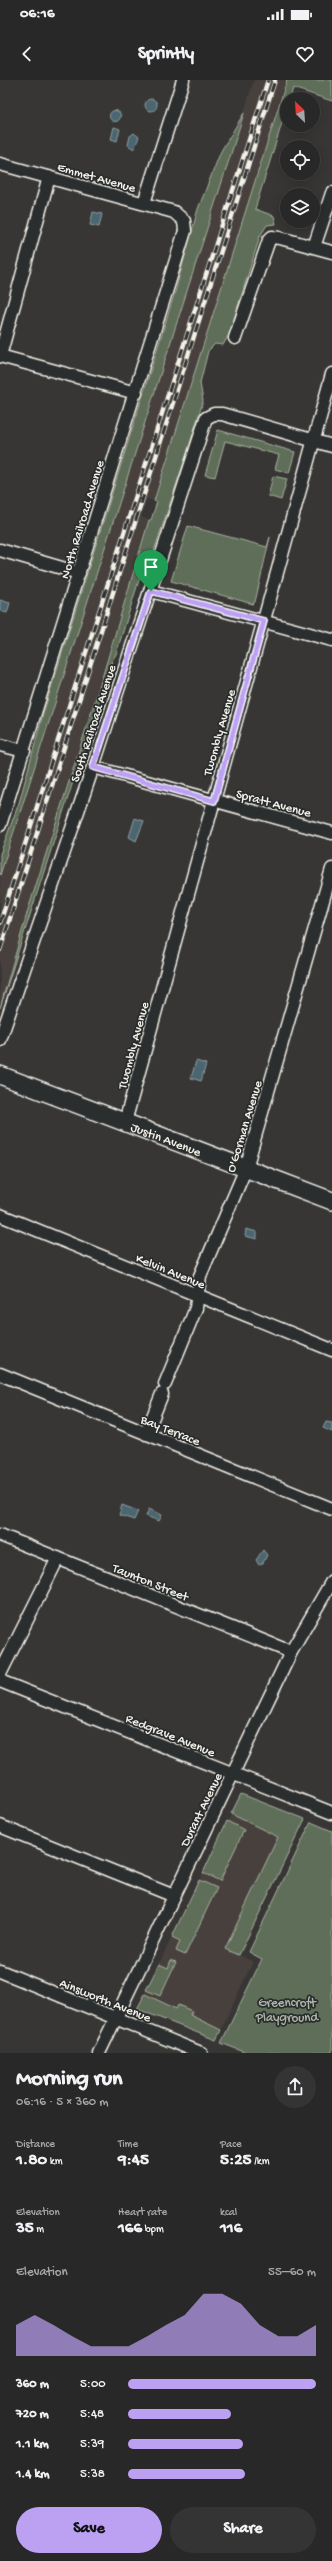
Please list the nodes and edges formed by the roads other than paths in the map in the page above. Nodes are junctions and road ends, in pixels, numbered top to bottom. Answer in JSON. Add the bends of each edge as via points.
{"nodes":[{"id":1,"x":183,"y":80,"type":"edge"},
{"id":2,"x":0,"y":164,"type":"edge"},
{"id":3,"x":49,"y":177,"type":"junction"},
{"id":4,"x":332,"y":193,"type":"edge"},
{"id":5,"x":144,"y":203,"type":"junction"},
{"id":6,"x":184,"y":221,"type":"joint"},
{"id":7,"x":314,"y":247,"type":"junction"},
{"id":8,"x":332,"y":252,"type":"edge"},
{"id":9,"x":235,"y":338,"type":"dead end"},
{"id":10,"x":0,"y":356,"type":"edge"},
{"id":11,"x":332,"y":374,"type":"edge"},
{"id":12,"x":136,"y":392,"type":"junction"},
{"id":13,"x":314,"y":441,"type":"junction"},
{"id":14,"x":332,"y":446,"type":"edge"},
{"id":15,"x":0,"y":550,"type":"edge"},
{"id":16,"x":79,"y":573,"type":"junction"},
{"id":17,"x":151,"y":591,"type":"junction"},
{"id":18,"x":264,"y":621,"type":"junction"},
{"id":19,"x":332,"y":640,"type":"edge"},
{"id":20,"x":0,"y":745,"type":"edge"},
{"id":21,"x":24,"y":751,"type":"junction"},
{"id":22,"x":93,"y":767,"type":"junction"},
{"id":23,"x":214,"y":801,"type":"junction"},
{"id":24,"x":0,"y":826,"type":"edge"},
{"id":25,"x":332,"y":833,"type":"edge"},
{"id":26,"x":332,"y":869,"type":"edge"},
{"id":27,"x":0,"y":1040,"type":"edge"},
{"id":28,"x":0,"y":1075,"type":"edge"},
{"id":29,"x":125,"y":1122,"type":"junction"},
{"id":30,"x":246,"y":1168,"type":"junction"},
{"id":31,"x":332,"y":1201,"type":"edge"},
{"id":32,"x":0,"y":1215,"type":"edge"},
{"id":33,"x":198,"y":1296,"type":"junction"},
{"id":34,"x":332,"y":1350,"type":"edge"},
{"id":35,"x":0,"y":1374,"type":"edge"},
{"id":36,"x":146,"y":1434,"type":"junction"},
{"id":37,"x":332,"y":1509,"type":"edge"},
{"id":38,"x":0,"y":1534,"type":"edge"},
{"id":39,"x":58,"y":1558,"type":"junction"},
{"id":40,"x":332,"y":1581,"type":"edge"},
{"id":41,"x":291,"y":1652,"type":"junction"},
{"id":42,"x":0,"y":1674,"type":"edge"},
{"id":43,"x":0,"y":1681,"type":"edge"},
{"id":44,"x":232,"y":1774,"type":"junction"},
{"id":45,"x":332,"y":1813,"type":"edge"},
{"id":46,"x":0,"y":1826,"type":"edge"},
{"id":47,"x":174,"y":1896,"type":"junction"},
{"id":48,"x":0,"y":1971,"type":"edge"},
{"id":49,"x":116,"y":2018,"type":"junction"},
{"id":50,"x":99,"y":2053,"type":"edge"},
{"id":51,"x":201,"y":2053,"type":"edge"}],
"edges":[{"from":1,"to":5,"type":"street"},
{"from":2,"to":3,"type":"street","name":"Emmet Avenue"},
{"from":3,"to":5,"type":"street","name":"Emmet Avenue"},
{"from":3,"to":10,"type":"street"},
{"from":4,"to":7,"type":"street"},
{"from":5,"to":6,"type":"street","name":"Emmet Avenue","via":[[174,212]]},
{"from":6,"to":12,"type":"street","name":"North Railroad Avenue","via":[[185,231]]},
{"from":7,"to":8,"type":"street"},
{"from":7,"to":9,"type":"street","via":[[272,237],[267,244]]},
{"from":10,"to":12,"type":"street"},
{"from":11,"to":13,"type":"street","name":"Twombly Avenue"},
{"from":12,"to":16,"type":"street","name":"North Railroad Avenue"},
{"from":13,"to":14,"type":"street"},
{"from":13,"to":17,"type":"street","name":"South Railroad Avenue","via":[[222,414],[210,415],[202,429]]},
{"from":13,"to":18,"type":"street","name":"Twombly Avenue"},
{"from":15,"to":16,"type":"street"},
{"from":16,"to":21,"type":"street","name":"North Railroad Avenue"},
{"from":17,"to":18,"type":"street"},
{"from":17,"to":22,"type":"street","name":"South Railroad Avenue"},
{"from":18,"to":19,"type":"street"},
{"from":18,"to":23,"type":"street","name":"Twombly Avenue"},
{"from":20,"to":21,"type":"street"},
{"from":21,"to":24,"type":"street","name":"North Railroad Avenue"},
{"from":22,"to":23,"type":"street","name":"Spratt Avenue"},
{"from":22,"to":27,"type":"street","name":"South Railroad Avenue"},
{"from":23,"to":25,"type":"street","name":"Spratt Avenue"},
{"from":23,"to":29,"type":"street","name":"Twombly Avenue"},
{"from":26,"to":30,"type":"street","name":"O'Gorman Avenue"},
{"from":28,"to":29,"type":"street","name":"Justin Avenue"},
{"from":29,"to":30,"type":"street","name":"Justin Avenue"},
{"from":30,"to":31,"type":"street","name":"Justin Avenue"},
{"from":30,"to":33,"type":"street","name":"O'Gorman Avenue","via":[[200,1276]]},
{"from":32,"to":33,"type":"street","name":"Kelvin Avenue"},
{"from":33,"to":34,"type":"street","name":"Kelvin Avenue"},
{"from":33,"to":36,"type":"street","name":"O'Gorman Avenue","via":[[196,1308]]},
{"from":35,"to":36,"type":"street","name":"Bay Terrace"},
{"from":36,"to":37,"type":"street","name":"Bay Terrace"},
{"from":38,"to":39,"type":"street","name":"Taunton Street"},
{"from":39,"to":41,"type":"street","name":"Taunton Street"},
{"from":39,"to":42,"type":"street"},
{"from":40,"to":41,"type":"street","name":"Durant Avenue"},
{"from":41,"to":44,"type":"street","name":"Durant Avenue"},
{"from":43,"to":44,"type":"street","name":"Redgrave Avenue"},
{"from":44,"to":45,"type":"street","name":"Redgrave Avenue"},
{"from":44,"to":47,"type":"street","name":"Durant Avenue"},
{"from":46,"to":47,"type":"street"},
{"from":47,"to":49,"type":"street","name":"Durant Avenue"},
{"from":48,"to":49,"type":"street","name":"Ainsworth Avenue"},
{"from":49,"to":50,"type":"street","name":"Durant Avenue"},
{"from":49,"to":51,"type":"street","name":"Ainsworth Avenue"}]}
